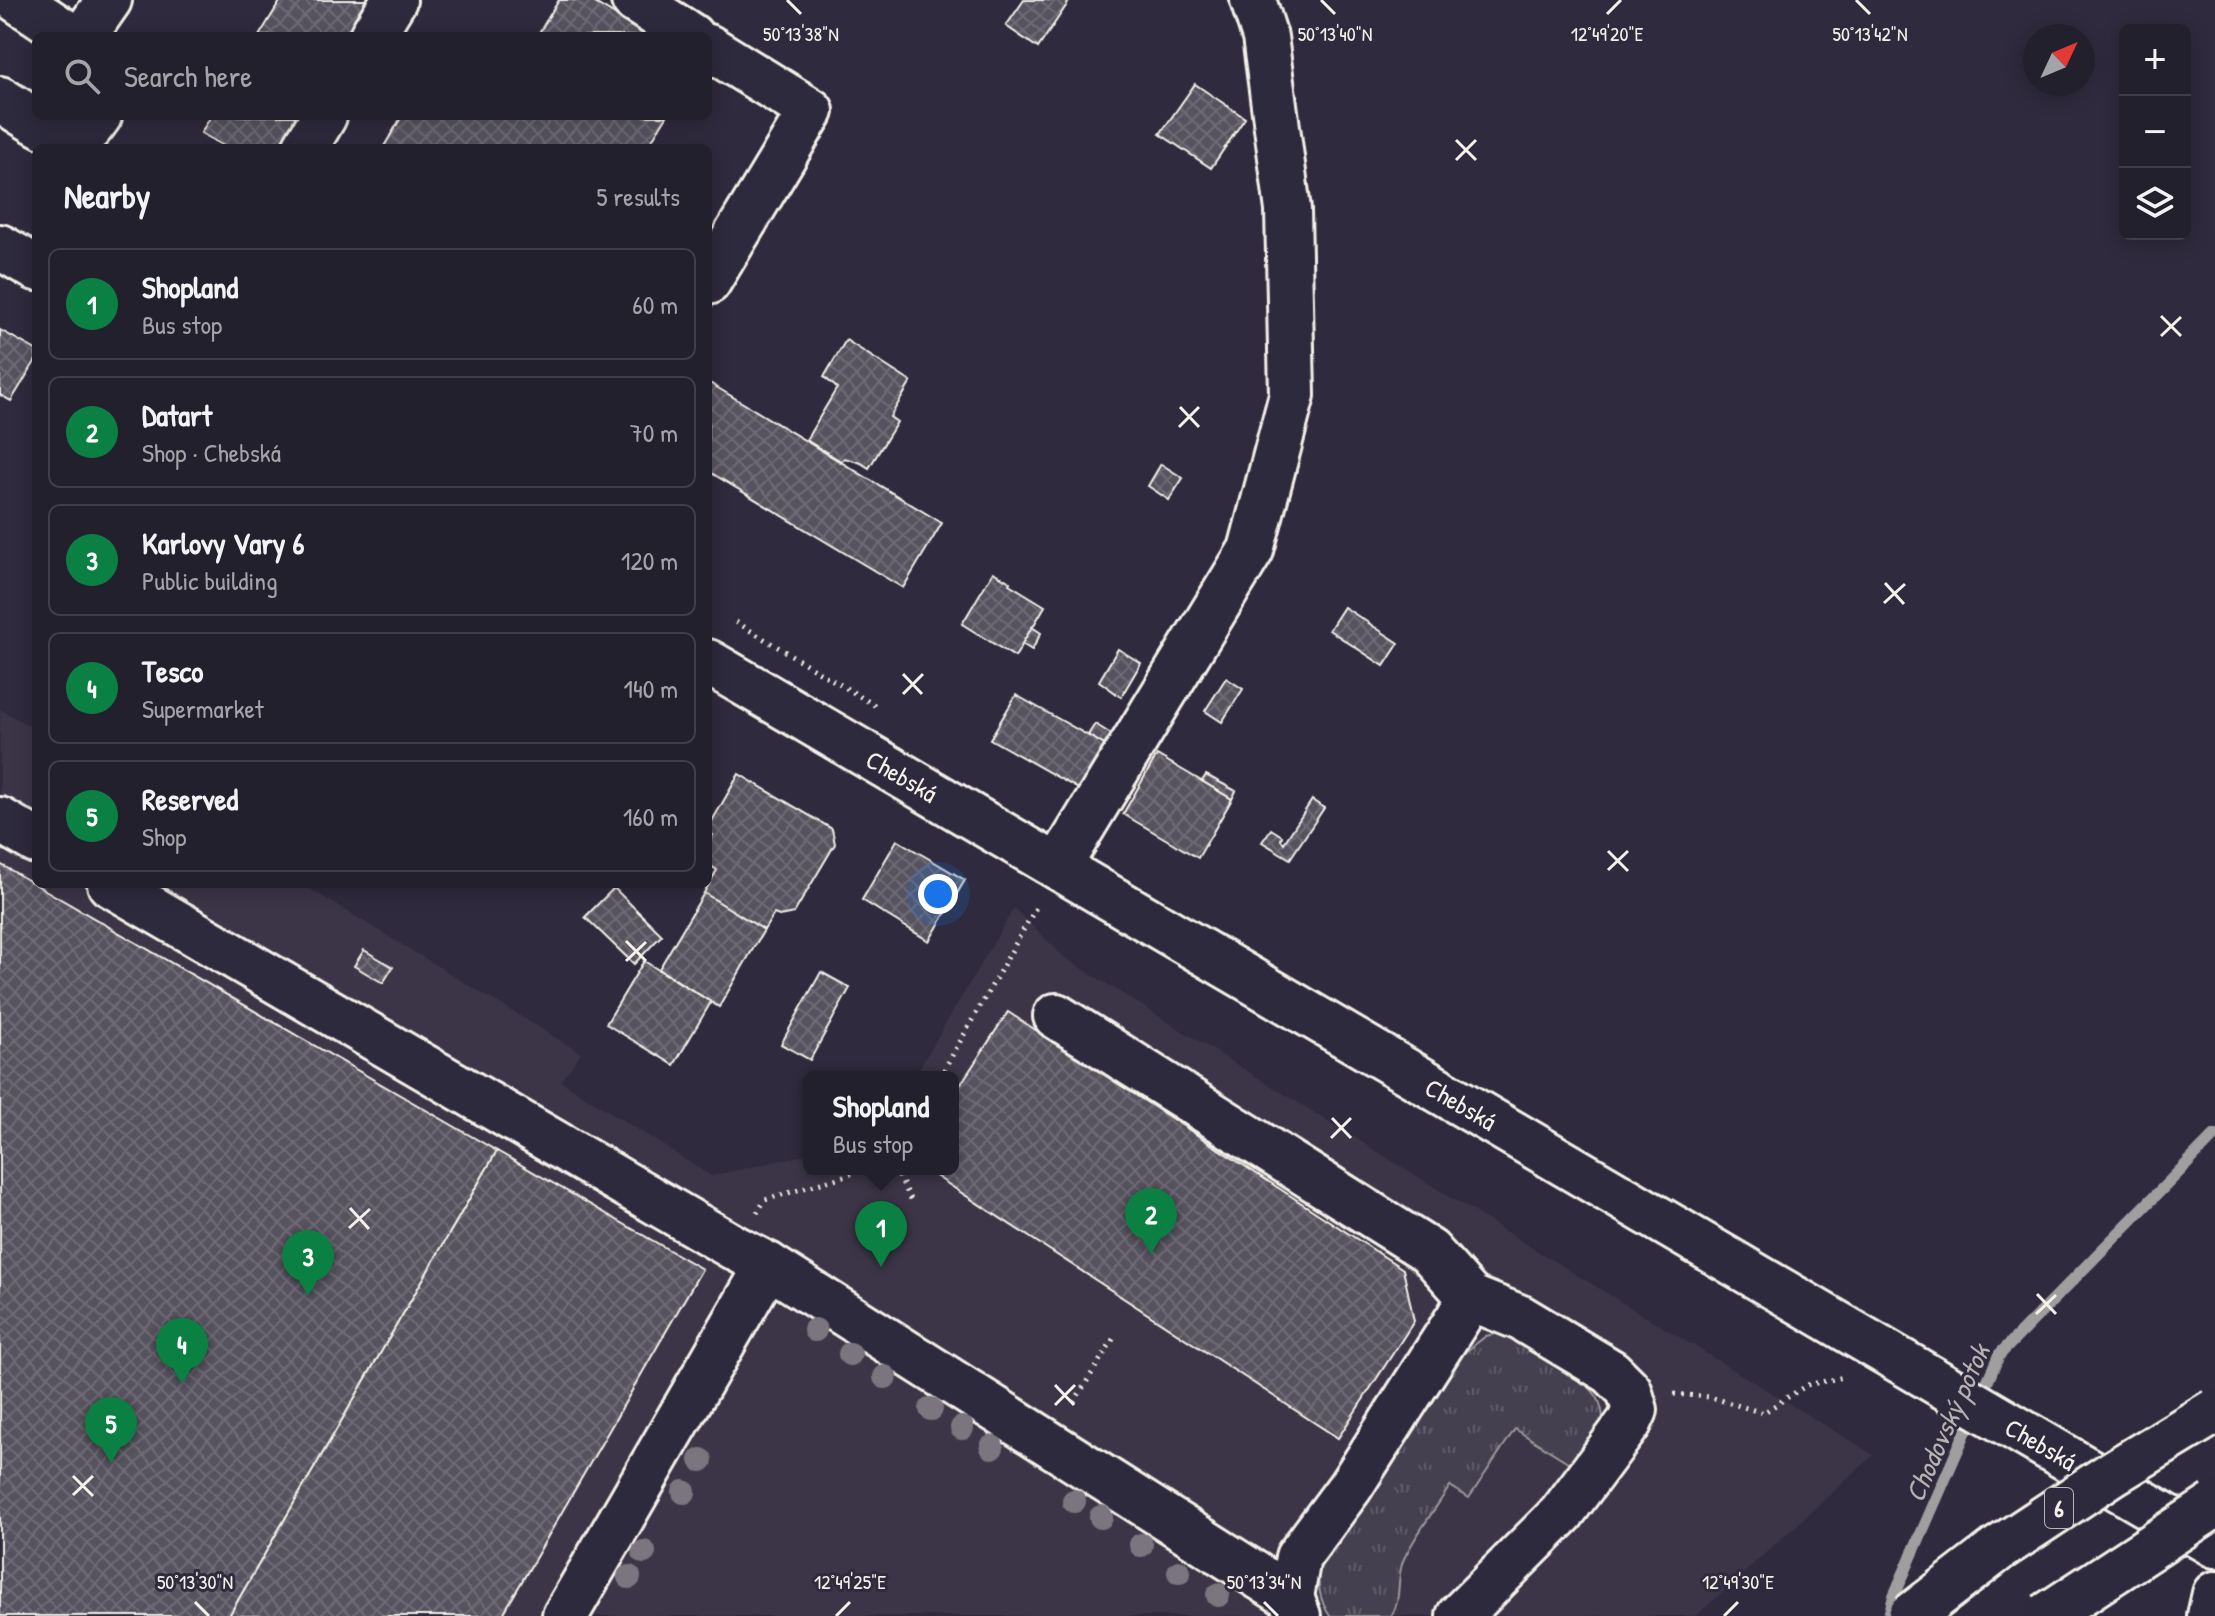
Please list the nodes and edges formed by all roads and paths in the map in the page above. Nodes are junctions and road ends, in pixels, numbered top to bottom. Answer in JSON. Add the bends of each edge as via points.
{"nodes":[{"id":1,"x":17,"y":0,"type":"edge"},
{"id":2,"x":109,"y":0,"type":"edge"},
{"id":3,"x":394,"y":0,"type":"edge"},
{"id":4,"x":634,"y":0,"type":"edge"},
{"id":5,"x":1253,"y":0,"type":"edge"},
{"id":6,"x":65,"y":32,"type":"edge"},
{"id":7,"x":87,"y":32,"type":"edge"},
{"id":8,"x":374,"y":32,"type":"edge"},
{"id":9,"x":685,"y":32,"type":"edge"},
{"id":10,"x":712,"y":49,"type":"edge"},
{"id":11,"x":0,"y":99,"type":"edge"},
{"id":12,"x":32,"y":118,"type":"edge"},
{"id":13,"x":36,"y":120,"type":"edge"},
{"id":14,"x":96,"y":120,"type":"edge"},
{"id":15,"x":322,"y":120,"type":"edge"},
{"id":16,"x":307,"y":144,"type":"edge"},
{"id":17,"x":0,"y":247,"type":"edge"},
{"id":18,"x":32,"y":266,"type":"edge"},
{"id":19,"x":712,"y":275,"type":"edge"},
{"id":20,"x":712,"y":664,"type":"edge"},
{"id":21,"x":0,"y":820,"type":"edge"},
{"id":22,"x":32,"y":839,"type":"edge"},
{"id":23,"x":1058,"y":867,"type":"junction"},
{"id":24,"x":117,"y":888,"type":"edge"},
{"id":25,"x":1056,"y":1016,"type":"dead end"},
{"id":26,"x":943,"y":1071,"type":"edge"},
{"id":27,"x":847,"y":1175,"type":"edge"},
{"id":28,"x":898,"y":1175,"type":"edge"},
{"id":29,"x":912,"y":1201,"type":"dead end"},
{"id":30,"x":752,"y":1257,"type":"junction"},
{"id":31,"x":1471,"y":1298,"type":"junction"},
{"id":32,"x":1115,"y":1336,"type":"dead end"},
{"id":33,"x":1846,"y":1376,"type":"dead end"},
{"id":34,"x":1629,"y":1390,"type":"junction"},
{"id":35,"x":1074,"y":1402,"type":"dead end"},
{"id":36,"x":2215,"y":1411,"type":"edge"},
{"id":37,"x":2215,"y":1505,"type":"edge"},
{"id":38,"x":2215,"y":1545,"type":"edge"},
{"id":39,"x":2215,"y":1594,"type":"edge"},
{"id":40,"x":1294,"y":1606,"type":"edge"},
{"id":41,"x":565,"y":1616,"type":"edge"},
{"id":42,"x":1459,"y":1616,"type":"edge"},
{"id":43,"x":1911,"y":1616,"type":"edge"},
{"id":44,"x":2046,"y":1616,"type":"edge"},
{"id":45,"x":2210,"y":1616,"type":"edge"}],
"edges":[{"from":1,"to":6,"type":"main road"},
{"from":2,"to":7,"type":"main road"},
{"from":3,"to":8,"type":"main road"},
{"from":4,"to":9,"type":"main road"},
{"from":5,"to":23,"type":"main road","via":[[1265,37],[1288,210],[1292,395],[1251,550]]},
{"from":10,"to":19,"type":"main road","via":[[811,111]]},
{"from":11,"to":12,"type":"main road"},
{"from":13,"to":14,"type":"main road","via":[[63,136],[77,136]]},
{"from":15,"to":16,"type":"main road"},
{"from":17,"to":18,"type":"main road"},
{"from":20,"to":23,"type":"main road","name":"Chebská"},
{"from":21,"to":22,"type":"main road"},
{"from":23,"to":26,"type":"path"},
{"from":23,"to":38,"type":"main road","name":"Chebská"},
{"from":24,"to":30,"type":"main road"},
{"from":25,"to":31,"type":"main road","via":[[1429,1251]]},
{"from":27,"to":30,"type":"path","via":[[765,1200]]},
{"from":28,"to":29,"type":"path"},
{"from":30,"to":40,"type":"main road"},
{"from":30,"to":41,"type":"main road"},
{"from":31,"to":34,"type":"main road","via":[[1521,1318],[1611,1372]]},
{"from":31,"to":40,"type":"main road","via":[[1350,1487],[1298,1557]]},
{"from":32,"to":35,"type":"path"},
{"from":33,"to":34,"type":"path","via":[[1807,1385],[1763,1413],[1710,1397]]},
{"from":34,"to":42,"type":"main road","via":[[1635,1410],[1629,1423],[1562,1513]]},
{"from":36,"to":43,"type":"main road","number":"6","bridge":true,"via":[[1998,1549]]},
{"from":37,"to":44,"type":"main road","bridge":true},
{"from":39,"to":45,"type":"main road"}]}
